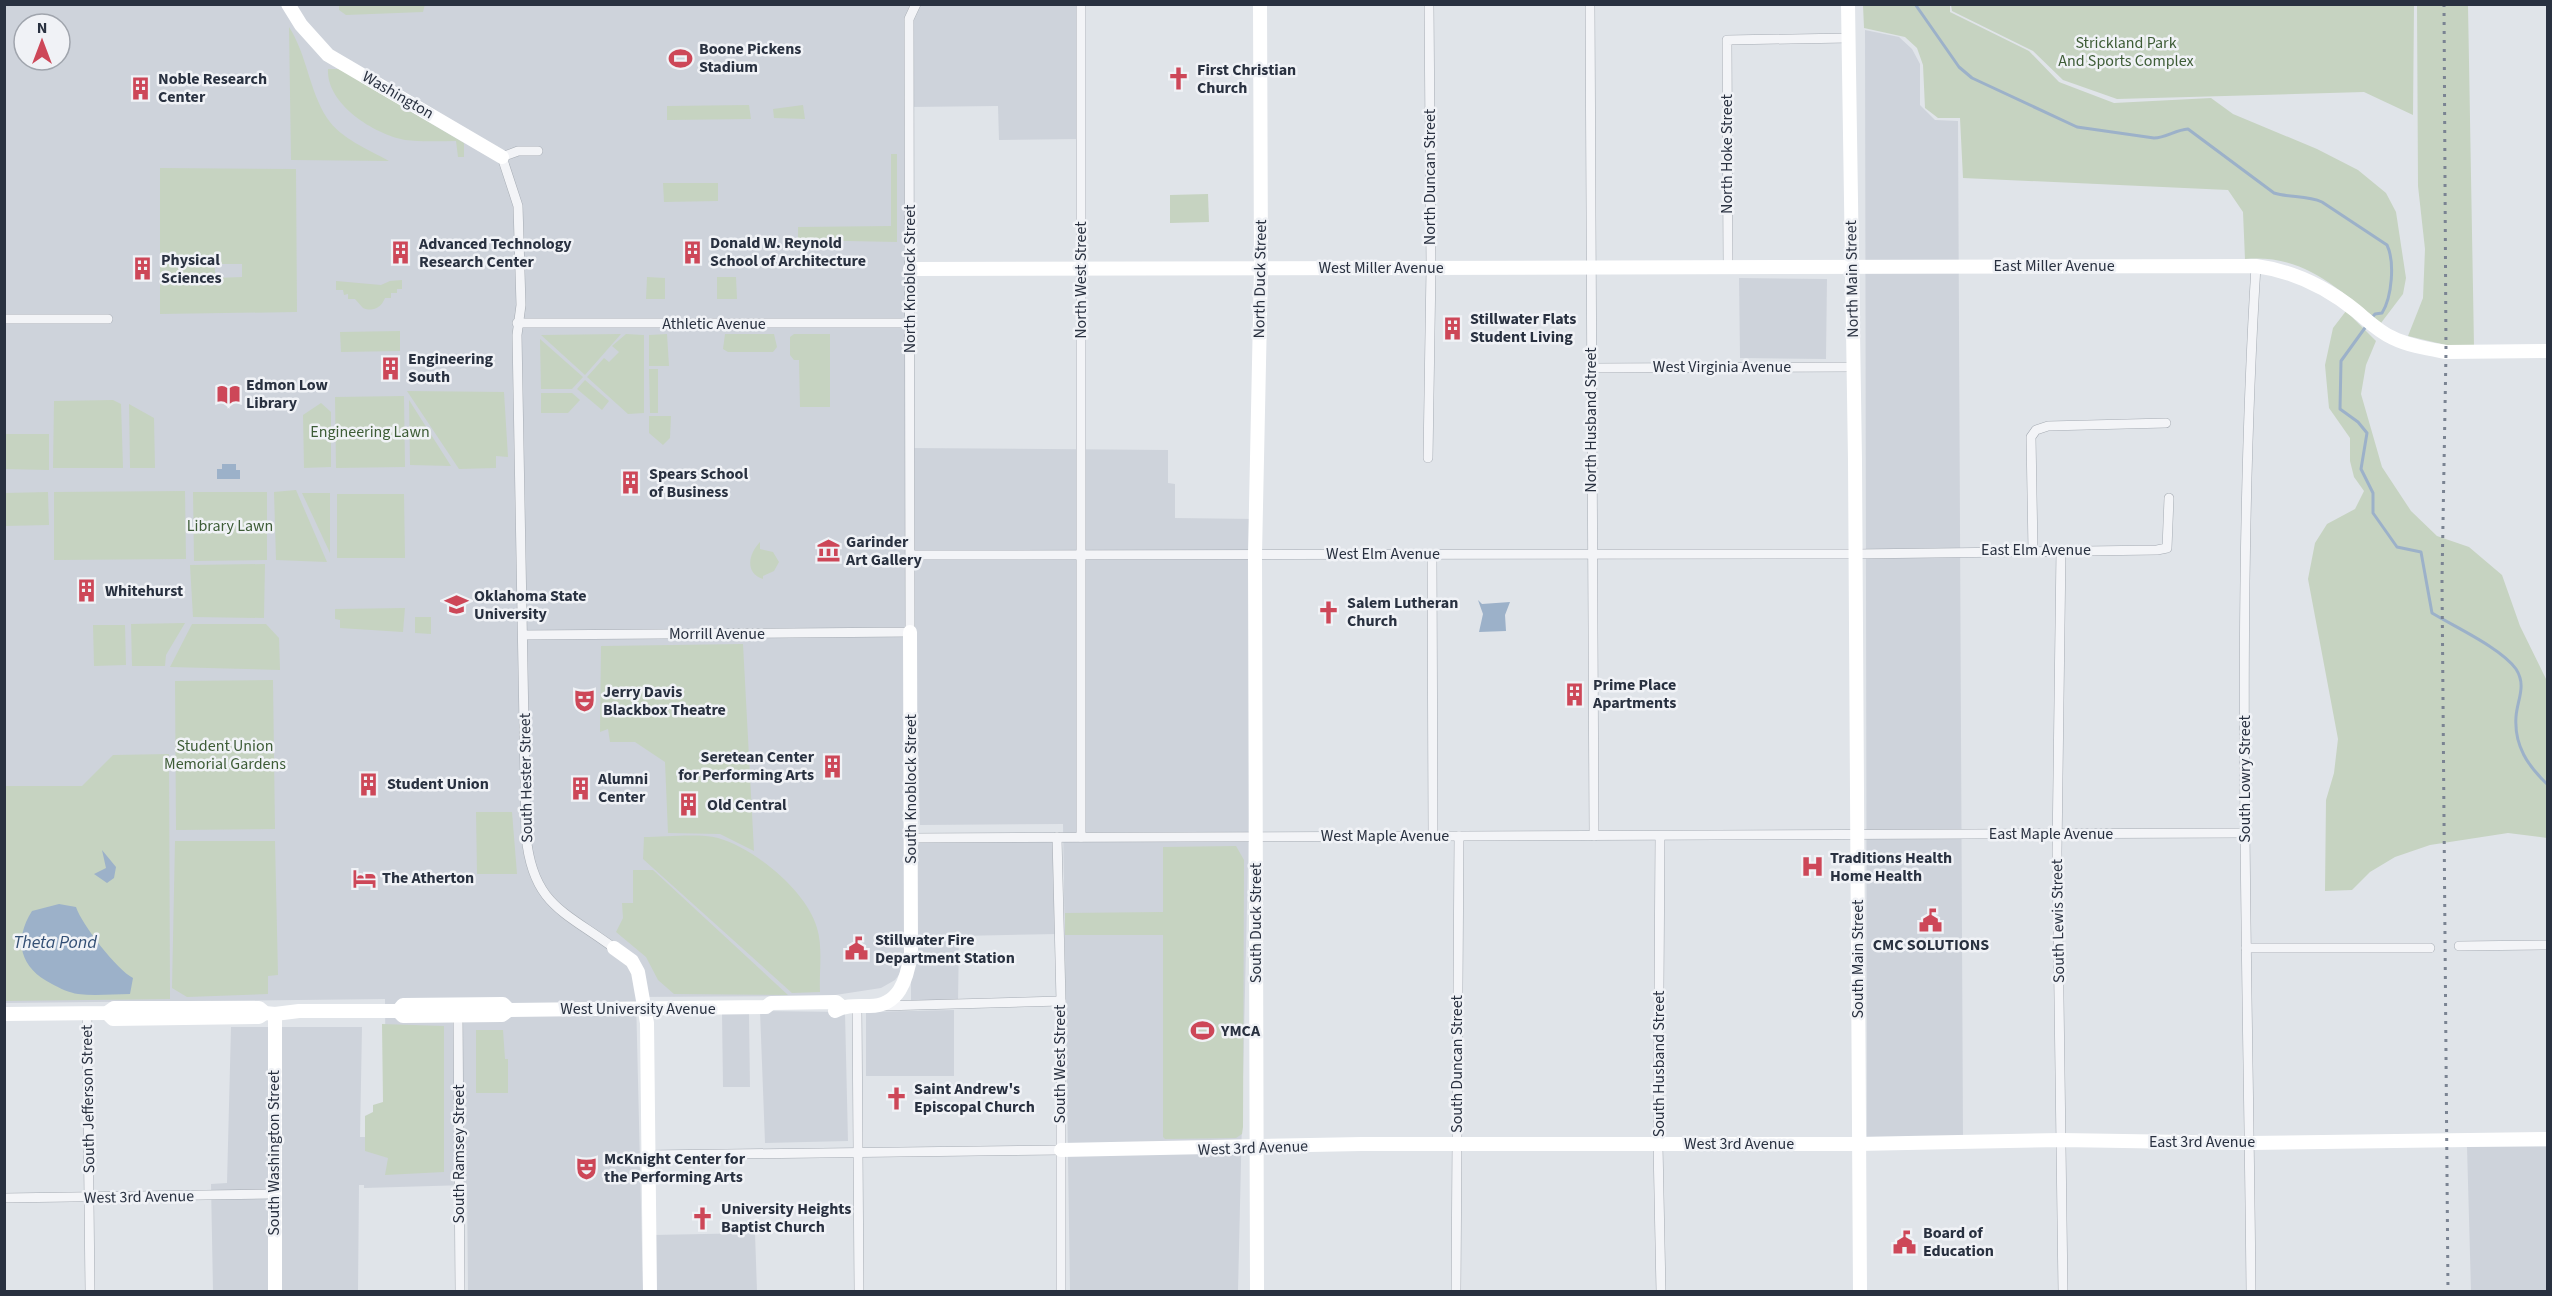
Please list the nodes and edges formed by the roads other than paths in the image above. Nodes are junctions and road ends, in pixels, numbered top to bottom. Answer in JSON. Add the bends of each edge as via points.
{"nodes":[{"id":1,"x":288,"y":4,"type":"edge"},
{"id":2,"x":916,"y":4,"type":"edge"},
{"id":3,"x":1081,"y":4,"type":"edge"},
{"id":4,"x":1260,"y":4,"type":"edge"},
{"id":5,"x":1429,"y":4,"type":"edge"},
{"id":6,"x":1590,"y":4,"type":"edge"},
{"id":7,"x":1848,"y":4,"type":"edge"},
{"id":8,"x":1848,"y":38,"type":"junction"},
{"id":9,"x":538,"y":151,"type":"dead end"},
{"id":10,"x":502,"y":157,"type":"junction"},
{"id":11,"x":2256,"y":266,"type":"junction"},
{"id":12,"x":1261,"y":268,"type":"junction"},
{"id":13,"x":1431,"y":268,"type":"junction"},
{"id":14,"x":1591,"y":268,"type":"junction"},
{"id":15,"x":1852,"y":268,"type":"junction"},
{"id":16,"x":910,"y":269,"type":"junction"},
{"id":17,"x":1080,"y":269,"type":"junction"},
{"id":18,"x":1728,"y":269,"type":"junction"},
{"id":19,"x":108,"y":319,"type":"dead end"},
{"id":20,"x":4,"y":320,"type":"edge"},
{"id":21,"x":517,"y":323,"type":"junction"},
{"id":22,"x":910,"y":323,"type":"junction"},
{"id":23,"x":2547,"y":351,"type":"edge"},
{"id":24,"x":1854,"y":367,"type":"junction"},
{"id":25,"x":1591,"y":368,"type":"junction"},
{"id":26,"x":2166,"y":423,"type":"dead end"},
{"id":27,"x":1428,"y":458,"type":"dead end"},
{"id":28,"x":2169,"y":498,"type":"dead end"},
{"id":29,"x":2033,"y":550,"type":"junction"},
{"id":30,"x":2061,"y":550,"type":"junction"},
{"id":31,"x":1255,"y":554,"type":"junction"},
{"id":32,"x":1432,"y":554,"type":"junction"},
{"id":33,"x":1592,"y":554,"type":"junction"},
{"id":34,"x":1856,"y":554,"type":"junction"},
{"id":35,"x":911,"y":555,"type":"junction"},
{"id":36,"x":1080,"y":555,"type":"junction"},
{"id":37,"x":910,"y":632,"type":"junction"},
{"id":38,"x":523,"y":635,"type":"junction"},
{"id":39,"x":2244,"y":833,"type":"junction"},
{"id":40,"x":2057,"y":834,"type":"junction"},
{"id":41,"x":1256,"y":836,"type":"junction"},
{"id":42,"x":1433,"y":836,"type":"junction"},
{"id":43,"x":1459,"y":836,"type":"junction"},
{"id":44,"x":1594,"y":836,"type":"junction"},
{"id":45,"x":1660,"y":836,"type":"junction"},
{"id":46,"x":1858,"y":836,"type":"junction"},
{"id":47,"x":1057,"y":837,"type":"junction"},
{"id":48,"x":1081,"y":837,"type":"junction"},
{"id":49,"x":911,"y":838,"type":"junction"},
{"id":50,"x":2547,"y":945,"type":"edge"},
{"id":51,"x":2460,"y":946,"type":"dead end"},
{"id":52,"x":614,"y":948,"type":"joint"},
{"id":53,"x":2246,"y":948,"type":"junction"},
{"id":54,"x":2430,"y":948,"type":"dead end"},
{"id":55,"x":1060,"y":1001,"type":"junction"},
{"id":56,"x":857,"y":1006,"type":"junction"},
{"id":57,"x":876,"y":1006,"type":"junction"},
{"id":58,"x":644,"y":1008,"type":"junction"},
{"id":59,"x":509,"y":1010,"type":"junction"},
{"id":60,"x":398,"y":1011,"type":"junction"},
{"id":61,"x":269,"y":1013,"type":"junction"},
{"id":62,"x":4,"y":1014,"type":"edge"},
{"id":63,"x":87,"y":1014,"type":"junction"},
{"id":64,"x":458,"y":1016,"type":"junction"},
{"id":65,"x":2547,"y":1139,"type":"edge"},
{"id":66,"x":2061,"y":1140,"type":"junction"},
{"id":67,"x":2249,"y":1143,"type":"junction"},
{"id":68,"x":1658,"y":1144,"type":"junction"},
{"id":69,"x":1857,"y":1144,"type":"junction"},
{"id":70,"x":1456,"y":1146,"type":"junction"},
{"id":71,"x":1256,"y":1148,"type":"junction"},
{"id":72,"x":1061,"y":1150,"type":"junction"},
{"id":73,"x":858,"y":1153,"type":"junction"},
{"id":74,"x":649,"y":1155,"type":"junction"},
{"id":75,"x":273,"y":1194,"type":"junction"},
{"id":76,"x":4,"y":1198,"type":"edge"},
{"id":77,"x":89,"y":1198,"type":"junction"},
{"id":78,"x":90,"y":1292,"type":"edge"},
{"id":79,"x":275,"y":1292,"type":"edge"},
{"id":80,"x":460,"y":1292,"type":"edge"},
{"id":81,"x":651,"y":1292,"type":"edge"},
{"id":82,"x":859,"y":1292,"type":"edge"},
{"id":83,"x":1061,"y":1292,"type":"edge"},
{"id":84,"x":1257,"y":1292,"type":"edge"},
{"id":85,"x":1456,"y":1292,"type":"edge"},
{"id":86,"x":1661,"y":1292,"type":"edge"},
{"id":87,"x":1860,"y":1292,"type":"edge"},
{"id":88,"x":2063,"y":1292,"type":"edge"},
{"id":89,"x":2251,"y":1292,"type":"edge"}],
"edges":[{"from":1,"to":10,"type":"street","name":"Washington","via":[[328,55]]},
{"from":2,"to":16,"type":"street","name":"North Knoblock Street","via":[[909,19]]},
{"from":3,"to":17,"type":"street","name":"North West Street"},
{"from":4,"to":12,"type":"street","name":"North Duck Street"},
{"from":5,"to":13,"type":"street","name":"North Duncan Street"},
{"from":6,"to":14,"type":"street","name":"North Husband Street"},
{"from":7,"to":8,"type":"street","name":"North Main Street"},
{"from":8,"to":15,"type":"street","name":"North Main Street"},
{"from":8,"to":18,"type":"street","name":"North Hoke Street","via":[[1727,40]]},
{"from":9,"to":10,"type":"street","via":[[518,151]]},
{"from":10,"to":21,"type":"street","name":"South Hester Street","via":[[518,206],[521,304]]},
{"from":11,"to":15,"type":"street","name":"East Miller Avenue"},
{"from":11,"to":23,"type":"street","name":"East Miller Avenue","via":[[2296,274],[2393,339],[2446,352]]},
{"from":11,"to":39,"type":"street","name":"South Lowry Street","via":[[2249,385]]},
{"from":12,"to":13,"type":"street","name":"West Miller Avenue"},
{"from":12,"to":17,"type":"street","name":"West Miller Avenue"},
{"from":12,"to":31,"type":"street","name":"North Duck Street"},
{"from":13,"to":14,"type":"street","name":"West Miller Avenue"},
{"from":13,"to":27,"type":"street","name":"North Duncan Street"},
{"from":14,"to":18,"type":"street","name":"West Miller Avenue"},
{"from":14,"to":25,"type":"street","name":"North Husband Street"},
{"from":15,"to":18,"type":"street","name":"West Miller Avenue"},
{"from":15,"to":24,"type":"street","name":"North Main Street"},
{"from":16,"to":17,"type":"street","name":"West Miller Avenue"},
{"from":16,"to":22,"type":"street","name":"North Knoblock Street"},
{"from":17,"to":36,"type":"street","name":"North West Street"},
{"from":19,"to":20,"type":"street"},
{"from":21,"to":22,"type":"street","name":"Athletic Avenue"},
{"from":21,"to":38,"type":"street","name":"South Hester Street"},
{"from":22,"to":35,"type":"street","name":"North Knoblock Street"},
{"from":24,"to":25,"type":"street","name":"West Virginia Avenue"},
{"from":24,"to":34,"type":"street","name":"North Main Street"},
{"from":25,"to":33,"type":"street","name":"North Husband Street"},
{"from":26,"to":29,"type":"street","via":[[2048,426],[2036,430],[2031,437]]},
{"from":28,"to":30,"type":"street","name":"East Elm Avenue","via":[[2166,549]]},
{"from":29,"to":30,"type":"street","name":"East Elm Avenue"},
{"from":29,"to":34,"type":"street","name":"East Elm Avenue"},
{"from":30,"to":40,"type":"street","name":"South Lewis Street"},
{"from":31,"to":32,"type":"street","name":"West Elm Avenue"},
{"from":31,"to":36,"type":"street","name":"West Elm Avenue"},
{"from":31,"to":41,"type":"street","name":"South Duck Street"},
{"from":32,"to":33,"type":"street","name":"West Elm Avenue"},
{"from":32,"to":42,"type":"street"},
{"from":33,"to":34,"type":"street","name":"West Elm Avenue"},
{"from":33,"to":44,"type":"street","name":"North Husband Street"},
{"from":34,"to":46,"type":"street","name":"South Main Street"},
{"from":35,"to":36,"type":"street","name":"West Elm Avenue"},
{"from":35,"to":37,"type":"street","name":"South Knoblock Street"},
{"from":36,"to":48,"type":"street"},
{"from":37,"to":38,"type":"street","name":"Morrill Avenue"},
{"from":37,"to":49,"type":"street","name":"South Knoblock Street"},
{"from":38,"to":52,"type":"street","name":"South Hester Street","via":[[528,855],[534,877],[550,903]]},
{"from":39,"to":40,"type":"street","name":"East Maple Avenue"},
{"from":39,"to":53,"type":"street","name":"South Lowry Street"},
{"from":40,"to":46,"type":"street","name":"East Maple Avenue"},
{"from":40,"to":66,"type":"street","name":"South Lewis Street"},
{"from":41,"to":42,"type":"street","name":"West Maple Avenue"},
{"from":41,"to":48,"type":"street","name":"West Maple Avenue"},
{"from":41,"to":71,"type":"street","name":"South Duck Street"},
{"from":42,"to":43,"type":"street","name":"West Maple Avenue"},
{"from":43,"to":44,"type":"street","name":"West Maple Avenue"},
{"from":43,"to":70,"type":"street","name":"South Duncan Street"},
{"from":44,"to":45,"type":"street","name":"West Maple Avenue"},
{"from":45,"to":46,"type":"street","name":"West Maple Avenue"},
{"from":45,"to":68,"type":"street","name":"South Husband Street"},
{"from":46,"to":69,"type":"street","name":"South Main Street"},
{"from":47,"to":48,"type":"street","name":"West Maple Avenue"},
{"from":47,"to":49,"type":"street","name":"West Maple Avenue"},
{"from":47,"to":55,"type":"street","name":"South West Street"},
{"from":49,"to":57,"type":"street","name":"South Knoblock Street","via":[[908,974],[900,992]]},
{"from":50,"to":51,"type":"street"},
{"from":52,"to":58,"type":"street","name":"South Hester Street","via":[[632,961],[638,972]]},
{"from":53,"to":54,"type":"street"},
{"from":53,"to":67,"type":"street","name":"South Lowry Street"},
{"from":55,"to":57,"type":"street","name":"West University Avenue"},
{"from":55,"to":72,"type":"street","name":"South West Street"},
{"from":56,"to":57,"type":"street","name":"West University Avenue"},
{"from":56,"to":58,"type":"street","name":"West University Avenue","via":[[821,1002],[771,1003],[766,1007]]},
{"from":56,"to":73,"type":"street"},
{"from":58,"to":59,"type":"street","name":"West University Avenue"},
{"from":58,"to":74,"type":"street","name":"South Hester Street"},
{"from":59,"to":60,"type":"street","name":"West University Avenue","via":[[503,1005],[404,1005]]},
{"from":59,"to":64,"type":"street","name":"West University Avenue","via":[[502,1015]]},
{"from":60,"to":61,"type":"street","name":"West University Avenue"},
{"from":60,"to":64,"type":"street","name":"West University Avenue","via":[[403,1016]]},
{"from":61,"to":63,"type":"street","name":"West University Avenue","via":[[260,1008],[114,1008],[107,1013]]},
{"from":61,"to":75,"type":"street","name":"South Washington Street"},
{"from":62,"to":63,"type":"street","name":"West University Avenue"},
{"from":63,"to":77,"type":"street","name":"South Jefferson Street"},
{"from":64,"to":80,"type":"street","name":"South Ramsey Street"},
{"from":65,"to":67,"type":"street","name":"East 3rd Avenue"},
{"from":66,"to":67,"type":"street","name":"East 3rd Avenue"},
{"from":66,"to":69,"type":"street","name":"East 3rd Avenue"},
{"from":66,"to":88,"type":"street","name":"South Lewis Street"},
{"from":67,"to":89,"type":"street","name":"South Lowry Street"},
{"from":68,"to":69,"type":"street","name":"West 3rd Avenue"},
{"from":68,"to":70,"type":"street","name":"West 3rd Avenue"},
{"from":68,"to":86,"type":"street","name":"South Husband Street"},
{"from":69,"to":87,"type":"street","name":"South Main Street"},
{"from":70,"to":71,"type":"street","name":"West 3rd Avenue"},
{"from":70,"to":85,"type":"street","name":"South Duncan Street"},
{"from":71,"to":72,"type":"street","name":"West 3rd Avenue"},
{"from":71,"to":84,"type":"street","name":"South Duck Street"},
{"from":72,"to":73,"type":"street","name":"West 3rd Avenue"},
{"from":72,"to":83,"type":"street","name":"South West Street"},
{"from":73,"to":74,"type":"street","name":"West 3rd Avenue"},
{"from":73,"to":82,"type":"street"},
{"from":74,"to":81,"type":"street","name":"South Hester Street"},
{"from":75,"to":77,"type":"street","name":"West 3rd Avenue"},
{"from":75,"to":79,"type":"street","name":"South Washington Street"},
{"from":76,"to":77,"type":"street","name":"West 3rd Avenue"},
{"from":77,"to":78,"type":"street","name":"South Jefferson Street"}]}
